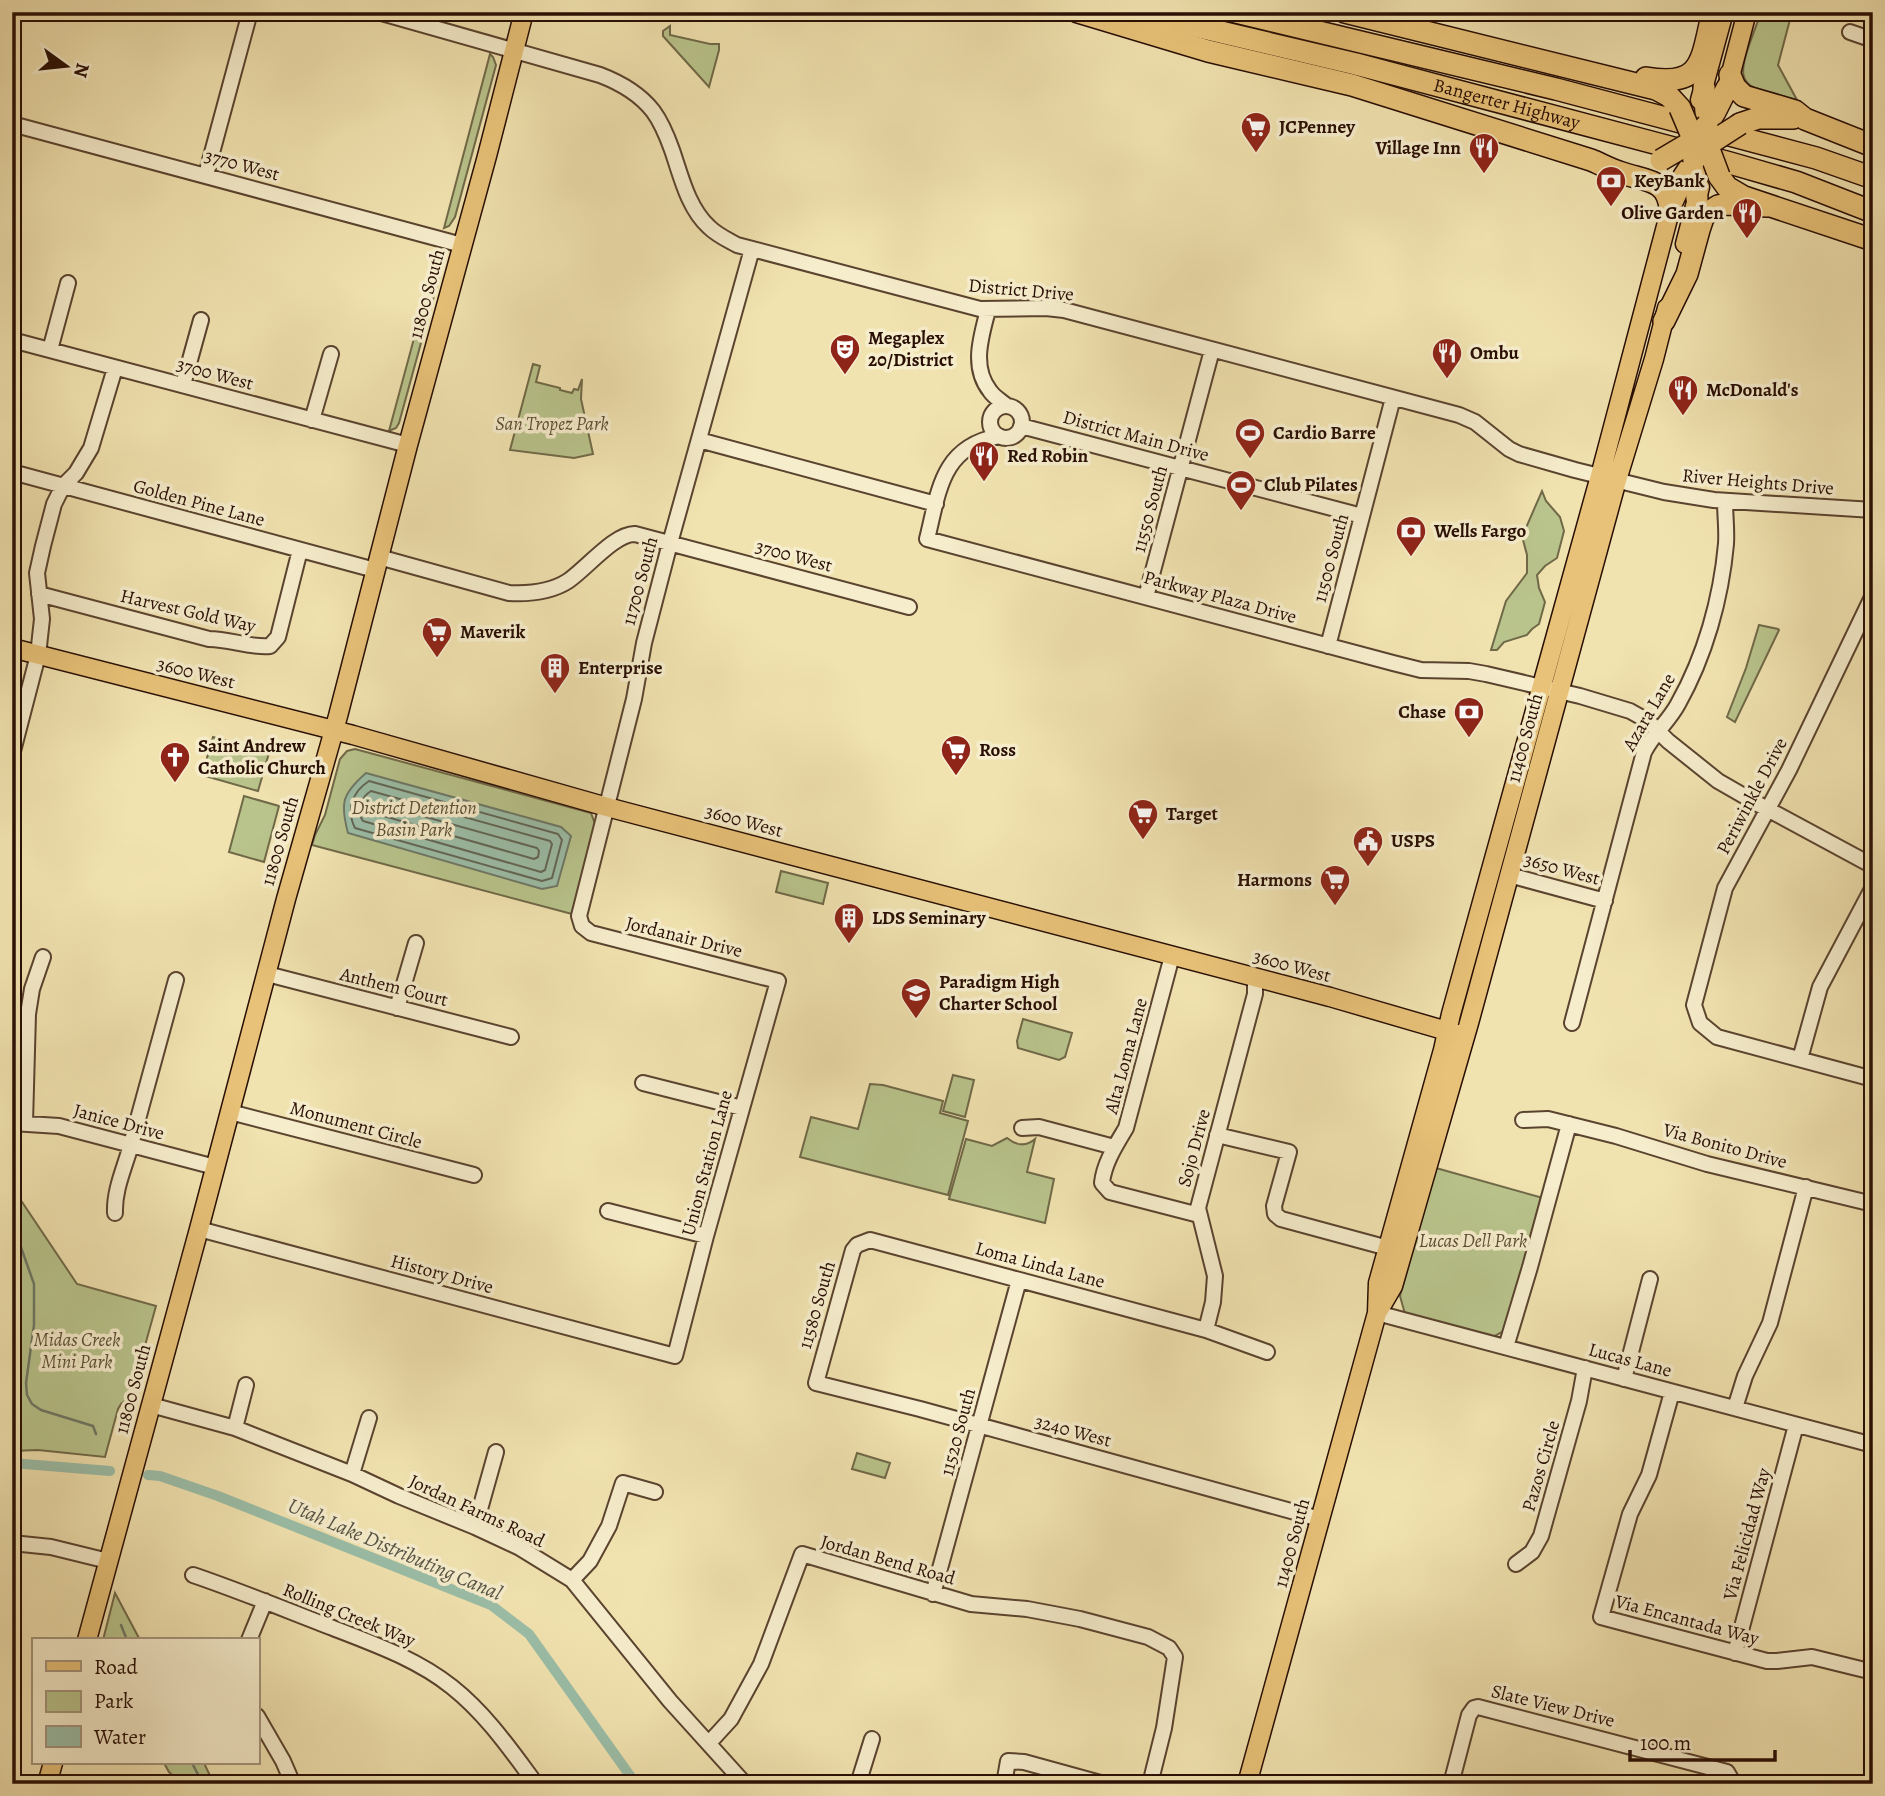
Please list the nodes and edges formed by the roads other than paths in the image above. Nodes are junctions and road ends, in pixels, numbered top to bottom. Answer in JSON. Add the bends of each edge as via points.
{"nodes":[{"id":1,"x":250,"y":12,"type":"edge"},
{"id":2,"x":378,"y":12,"type":"edge"},
{"id":3,"x":524,"y":12,"type":"edge"},
{"id":4,"x":1078,"y":12,"type":"edge"},
{"id":5,"x":1136,"y":12,"type":"edge"},
{"id":6,"x":1236,"y":12,"type":"edge"},
{"id":7,"x":1345,"y":12,"type":"edge"},
{"id":8,"x":1713,"y":12,"type":"edge"},
{"id":9,"x":1724,"y":12,"type":"edge"},
{"id":10,"x":1747,"y":12,"type":"edge"},
{"id":11,"x":1850,"y":32,"type":"dead end"},
{"id":12,"x":1873,"y":40,"type":"edge"},
{"id":13,"x":514,"y":51,"type":"junction"},
{"id":14,"x":1610,"y":77,"type":"junction"},
{"id":15,"x":1729,"y":82,"type":"junction"},
{"id":16,"x":1805,"y":118,"type":"junction"},
{"id":17,"x":12,"y":124,"type":"edge"},
{"id":18,"x":1702,"y":138,"type":"junction"},
{"id":19,"x":1873,"y":146,"type":"edge"},
{"id":20,"x":1591,"y":160,"type":"junction"},
{"id":21,"x":206,"y":175,"type":"junction"},
{"id":22,"x":1873,"y":178,"type":"edge"},
{"id":23,"x":1697,"y":199,"type":"joint"},
{"id":24,"x":1671,"y":205,"type":"junction"},
{"id":25,"x":1766,"y":206,"type":"junction"},
{"id":26,"x":1873,"y":212,"type":"edge"},
{"id":27,"x":1873,"y":240,"type":"edge"},
{"id":28,"x":462,"y":244,"type":"junction"},
{"id":29,"x":752,"y":249,"type":"junction"},
{"id":30,"x":68,"y":283,"type":"dead end"},
{"id":31,"x":988,"y":310,"type":"junction"},
{"id":32,"x":201,"y":320,"type":"dead end"},
{"id":33,"x":1664,"y":321,"type":"junction"},
{"id":34,"x":12,"y":340,"type":"edge"},
{"id":35,"x":50,"y":350,"type":"junction"},
{"id":36,"x":1212,"y":350,"type":"junction"},
{"id":37,"x":331,"y":355,"type":"dead end"},
{"id":38,"x":115,"y":368,"type":"junction"},
{"id":39,"x":183,"y":385,"type":"junction"},
{"id":40,"x":990,"y":391,"type":"junction"},
{"id":41,"x":1393,"y":398,"type":"junction"},
{"id":42,"x":1007,"y":406,"type":"junction"},
{"id":43,"x":991,"y":418,"type":"junction"},
{"id":44,"x":312,"y":420,"type":"junction"},
{"id":45,"x":1021,"y":426,"type":"junction"},
{"id":46,"x":999,"y":436,"type":"junction"},
{"id":47,"x":699,"y":440,"type":"junction"},
{"id":48,"x":975,"y":442,"type":"junction"},
{"id":49,"x":408,"y":445,"type":"junction"},
{"id":50,"x":1181,"y":468,"type":"junction"},
{"id":51,"x":12,"y":472,"type":"edge"},
{"id":52,"x":1608,"y":478,"type":"junction"},
{"id":53,"x":63,"y":486,"type":"junction"},
{"id":54,"x":1725,"y":501,"type":"junction"},
{"id":55,"x":936,"y":504,"type":"junction"},
{"id":56,"x":1873,"y":510,"type":"edge"},
{"id":57,"x":1362,"y":516,"type":"junction"},
{"id":58,"x":670,"y":543,"type":"junction"},
{"id":59,"x":300,"y":550,"type":"junction"},
{"id":60,"x":377,"y":564,"type":"junction"},
{"id":61,"x":39,"y":594,"type":"junction"},
{"id":62,"x":1873,"y":595,"type":"edge"},
{"id":63,"x":1146,"y":597,"type":"junction"},
{"id":64,"x":909,"y":607,"type":"dead end"},
{"id":65,"x":1328,"y":646,"type":"junction"},
{"id":66,"x":12,"y":648,"type":"edge"},
{"id":67,"x":38,"y":655,"type":"junction"},
{"id":68,"x":1541,"y":688,"type":"junction"},
{"id":69,"x":1559,"y":692,"type":"junction"},
{"id":70,"x":333,"y":730,"type":"junction"},
{"id":71,"x":1658,"y":731,"type":"junction"},
{"id":72,"x":12,"y":755,"type":"edge"},
{"id":73,"x":1512,"y":791,"type":"junction"},
{"id":74,"x":607,"y":807,"type":"junction"},
{"id":75,"x":1768,"y":809,"type":"junction"},
{"id":76,"x":1873,"y":866,"type":"edge"},
{"id":77,"x":1490,"y":871,"type":"junction"},
{"id":78,"x":1509,"y":875,"type":"junction"},
{"id":79,"x":1873,"y":887,"type":"edge"},
{"id":80,"x":1605,"y":901,"type":"junction"},
{"id":81,"x":582,"y":926,"type":"joint"},
{"id":82,"x":416,"y":943,"type":"dead end"},
{"id":83,"x":1172,"y":956,"type":"junction"},
{"id":84,"x":43,"y":957,"type":"dead end"},
{"id":85,"x":267,"y":974,"type":"junction"},
{"id":86,"x":1255,"y":978,"type":"junction"},
{"id":87,"x":176,"y":980,"type":"dead end"},
{"id":88,"x":778,"y":981,"type":"joint"},
{"id":89,"x":1480,"y":984,"type":"junction"},
{"id":90,"x":397,"y":1008,"type":"junction"},
{"id":91,"x":1572,"y":1023,"type":"dead end"},
{"id":92,"x":1456,"y":1033,"type":"junction"},
{"id":93,"x":512,"y":1037,"type":"dead end"},
{"id":94,"x":1800,"y":1059,"type":"junction"},
{"id":95,"x":1873,"y":1079,"type":"edge"},
{"id":96,"x":643,"y":1083,"type":"dead end"},
{"id":97,"x":742,"y":1108,"type":"junction"},
{"id":98,"x":230,"y":1112,"type":"junction"},
{"id":99,"x":1523,"y":1120,"type":"dead end"},
{"id":100,"x":19,"y":1123,"type":"edge"},
{"id":101,"x":1569,"y":1124,"type":"junction"},
{"id":102,"x":1022,"y":1128,"type":"dead end"},
{"id":103,"x":1217,"y":1135,"type":"junction"},
{"id":104,"x":131,"y":1145,"type":"junction"},
{"id":105,"x":1114,"y":1147,"type":"junction"},
{"id":106,"x":215,"y":1167,"type":"junction"},
{"id":107,"x":474,"y":1175,"type":"dead end"},
{"id":108,"x":1806,"y":1187,"type":"junction"},
{"id":109,"x":1873,"y":1204,"type":"edge"},
{"id":110,"x":608,"y":1211,"type":"dead end"},
{"id":111,"x":115,"y":1213,"type":"dead end"},
{"id":112,"x":1199,"y":1215,"type":"junction"},
{"id":113,"x":199,"y":1229,"type":"junction"},
{"id":114,"x":706,"y":1236,"type":"junction"},
{"id":115,"x":863,"y":1241,"type":"joint"},
{"id":116,"x":1388,"y":1248,"type":"junction"},
{"id":117,"x":1650,"y":1279,"type":"dead end"},
{"id":118,"x":1019,"y":1280,"type":"junction"},
{"id":119,"x":1377,"y":1313,"type":"junction"},
{"id":120,"x":1206,"y":1330,"type":"junction"},
{"id":121,"x":1506,"y":1347,"type":"junction"},
{"id":122,"x":1267,"y":1352,"type":"dead end"},
{"id":123,"x":675,"y":1356,"type":"joint"},
{"id":124,"x":1585,"y":1368,"type":"junction"},
{"id":125,"x":1624,"y":1379,"type":"junction"},
{"id":126,"x":816,"y":1383,"type":"joint"},
{"id":127,"x":246,"y":1385,"type":"dead end"},
{"id":128,"x":1672,"y":1392,"type":"junction"},
{"id":129,"x":151,"y":1405,"type":"junction"},
{"id":130,"x":1735,"y":1408,"type":"junction"},
{"id":131,"x":369,"y":1418,"type":"dead end"},
{"id":132,"x":980,"y":1425,"type":"junction"},
{"id":133,"x":1796,"y":1425,"type":"junction"},
{"id":134,"x":235,"y":1429,"type":"junction"},
{"id":135,"x":1873,"y":1445,"type":"edge"},
{"id":136,"x":496,"y":1452,"type":"dead end"},
{"id":137,"x":352,"y":1474,"type":"junction"},
{"id":138,"x":655,"y":1492,"type":"dead end"},
{"id":139,"x":1321,"y":1519,"type":"junction"},
{"id":140,"x":475,"y":1527,"type":"junction"},
{"id":141,"x":12,"y":1543,"type":"edge"},
{"id":142,"x":108,"y":1561,"type":"junction"},
{"id":143,"x":1516,"y":1564,"type":"dead end"},
{"id":144,"x":193,"y":1575,"type":"dead end"},
{"id":145,"x":572,"y":1580,"type":"junction"},
{"id":146,"x":933,"y":1594,"type":"junction"},
{"id":147,"x":265,"y":1601,"type":"junction"},
{"id":148,"x":88,"y":1638,"type":"edge"},
{"id":149,"x":250,"y":1638,"type":"edge"},
{"id":150,"x":1735,"y":1653,"type":"junction"},
{"id":151,"x":1873,"y":1672,"type":"edge"},
{"id":152,"x":259,"y":1719,"type":"edge"},
{"id":153,"x":872,"y":1739,"type":"dead end"},
{"id":154,"x":709,"y":1743,"type":"junction"},
{"id":155,"x":53,"y":1764,"type":"edge"},
{"id":156,"x":47,"y":1784,"type":"edge"},
{"id":157,"x":293,"y":1784,"type":"edge"},
{"id":158,"x":536,"y":1784,"type":"edge"},
{"id":159,"x":745,"y":1784,"type":"edge"},
{"id":160,"x":858,"y":1784,"type":"edge"},
{"id":161,"x":1004,"y":1784,"type":"edge"},
{"id":162,"x":1104,"y":1784,"type":"edge"},
{"id":163,"x":1150,"y":1784,"type":"edge"},
{"id":164,"x":1247,"y":1784,"type":"edge"},
{"id":165,"x":1451,"y":1784,"type":"edge"},
{"id":166,"x":1734,"y":1784,"type":"edge"}],
"edges":[{"from":1,"to":21,"type":"street"},
{"from":2,"to":13,"type":"street","name":"District Drive"},
{"from":3,"to":13,"type":"main road","name":"11800 South"},
{"from":4,"to":20,"type":"highway","via":[[1208,51],[1352,85]]},
{"from":5,"to":26,"type":"highway","name":"Bangerter Highway","via":[[1356,64],[1730,163]]},
{"from":6,"to":22,"type":"highway","name":"Bangerter Highway","via":[[1556,89],[1816,158]]},
{"from":7,"to":14,"type":"highway"},
{"from":8,"to":14,"type":"highway","via":[[1699,64],[1687,76],[1669,82]]},
{"from":9,"to":18,"type":"main road"},
{"from":10,"to":15,"type":"main road"},
{"from":11,"to":12,"type":"street"},
{"from":13,"to":28,"type":"main road","name":"11800 South"},
{"from":13,"to":29,"type":"street","name":"District Drive","via":[[600,75],[638,95],[664,128],[690,199],[702,218],[723,237]]},
{"from":14,"to":18,"type":"highway","via":[[1664,92]]},
{"from":15,"to":16,"type":"highway","via":[[1744,96]]},
{"from":15,"to":18,"type":"highway"},
{"from":16,"to":18,"type":"highway","via":[[1750,120]]},
{"from":16,"to":19,"type":"highway"},
{"from":17,"to":21,"type":"street","name":"3770 West"},
{"from":18,"to":20,"type":"highway","bridge":true,"via":[[1661,160],[1635,166]]},
{"from":18,"to":23,"type":"highway"},
{"from":18,"to":24,"type":"highway"},
{"from":18,"to":25,"type":"highway","via":[[1734,191]]},
{"from":20,"to":24,"type":"highway","via":[[1658,185]]},
{"from":21,"to":28,"type":"street","name":"3770 West"},
{"from":23,"to":33,"type":"main road","name":"11400 South"},
{"from":24,"to":52,"type":"main road","name":"11400 South"},
{"from":25,"to":27,"type":"highway"},
{"from":25,"to":33,"type":"highway","via":[[1727,204],[1707,213],[1687,274]]},
{"from":28,"to":49,"type":"main road","name":"11800 South"},
{"from":29,"to":31,"type":"street","name":"District Drive"},
{"from":29,"to":47,"type":"street","name":"11700 South"},
{"from":30,"to":35,"type":"street"},
{"from":31,"to":36,"type":"street","name":"District Drive","via":[[1065,310]]},
{"from":31,"to":40,"type":"street","via":[[979,350],[980,372]]},
{"from":32,"to":39,"type":"street"},
{"from":33,"to":52,"type":"main road","name":"11400 South"},
{"from":34,"to":35,"type":"street","name":"3700 West"},
{"from":35,"to":38,"type":"street","name":"3700 West"},
{"from":36,"to":41,"type":"street","name":"District Drive"},
{"from":36,"to":50,"type":"street","name":"11550 South"},
{"from":37,"to":44,"type":"street"},
{"from":38,"to":39,"type":"street","name":"3700 West"},
{"from":38,"to":53,"type":"street","via":[[91,448]]},
{"from":39,"to":44,"type":"street","name":"3700 West"},
{"from":40,"to":42,"type":"street"},
{"from":40,"to":43,"type":"street"},
{"from":41,"to":52,"type":"street","name":"District Drive","via":[[1475,422],[1519,454]]},
{"from":41,"to":57,"type":"street","name":"11500 South"},
{"from":42,"to":43,"type":"street","via":[[998,408]]},
{"from":42,"to":45,"type":"street","via":[[1021,416]]},
{"from":43,"to":46,"type":"street","via":[[992,430]]},
{"from":43,"to":48,"type":"street","name":"Parkway Plaza Drive"},
{"from":44,"to":49,"type":"street","name":"3700 West"},
{"from":45,"to":46,"type":"street","via":[[1013,437]]},
{"from":45,"to":50,"type":"street","name":"District Main Drive"},
{"from":46,"to":48,"type":"street","name":"Parkway Plaza Drive"},
{"from":47,"to":55,"type":"street"},
{"from":47,"to":58,"type":"street","name":"11700 South"},
{"from":48,"to":55,"type":"street","name":"Parkway Plaza Drive","via":[[950,466]]},
{"from":49,"to":60,"type":"main road","name":"11800 South"},
{"from":50,"to":57,"type":"street","name":"District Main Drive"},
{"from":50,"to":63,"type":"street","name":"11550 South"},
{"from":51,"to":53,"type":"street","name":"Golden Pine Lane"},
{"from":52,"to":54,"type":"street","name":"River Heights Drive"},
{"from":52,"to":68,"type":"main road","name":"11400 South"},
{"from":52,"to":69,"type":"main road","name":"11400 South"},
{"from":53,"to":59,"type":"street","name":"Golden Pine Lane"},
{"from":53,"to":61,"type":"street","via":[[37,573]]},
{"from":54,"to":56,"type":"street","name":"River Heights Drive"},
{"from":54,"to":71,"type":"street","name":"Azara Lane","via":[[1726,544],[1709,629],[1683,695]]},
{"from":55,"to":63,"type":"street","name":"Parkway Plaza Drive","via":[[927,539]]},
{"from":57,"to":65,"type":"street","name":"11500 South"},
{"from":58,"to":60,"type":"street","name":"3700 West","via":[[628,534],[567,582],[522,594]]},
{"from":58,"to":64,"type":"street","name":"3700 West"},
{"from":58,"to":74,"type":"street","name":"11700 South"},
{"from":59,"to":60,"type":"street","name":"Golden Pine Lane"},
{"from":59,"to":61,"type":"street","name":"Harvest Gold Way","via":[[278,637],[270,646],[209,639]]},
{"from":60,"to":70,"type":"main road","name":"11800 South"},
{"from":61,"to":67,"type":"street"},
{"from":62,"to":75,"type":"street","name":"Periwinkle Drive"},
{"from":63,"to":65,"type":"street","name":"Parkway Plaza Drive"},
{"from":65,"to":68,"type":"street","name":"Parkway Plaza Drive","via":[[1421,670],[1469,671]]},
{"from":66,"to":67,"type":"main road","name":"3600 West"},
{"from":67,"to":70,"type":"main road","name":"3600 West"},
{"from":67,"to":72,"type":"street"},
{"from":68,"to":69,"type":"street","name":"Parkway Plaza Drive"},
{"from":68,"to":73,"type":"main road","name":"11400 South"},
{"from":69,"to":71,"type":"street","name":"Parkway Plaza Drive","via":[[1630,710]]},
{"from":69,"to":78,"type":"main road","name":"11400 South"},
{"from":70,"to":74,"type":"main road","name":"3600 West"},
{"from":70,"to":85,"type":"main road","name":"11800 South"},
{"from":71,"to":75,"type":"street","name":"Parkway Plaza Drive","via":[[1718,781]]},
{"from":71,"to":80,"type":"street","name":"Azara Lane","via":[[1642,760]]},
{"from":73,"to":77,"type":"main road","name":"11400 South"},
{"from":73,"to":78,"type":"main road","via":[[1517,806],[1503,871]]},
{"from":74,"to":81,"type":"street","name":"11700 South","via":[[579,916]]},
{"from":74,"to":83,"type":"main road","name":"3600 West"},
{"from":75,"to":76,"type":"street","name":"Parkway Plaza Drive"},
{"from":75,"to":94,"type":"street","name":"Periwinkle Drive","via":[[1723,894],[1694,1009],[1700,1023],[1717,1037]]},
{"from":77,"to":89,"type":"main road","via":[[1499,881],[1484,941]]},
{"from":77,"to":92,"type":"main road","name":"11400 South"},
{"from":78,"to":80,"type":"street","name":"3650 West"},
{"from":78,"to":89,"type":"main road","name":"11400 South"},
{"from":79,"to":94,"type":"street","via":[[1819,987]]},
{"from":80,"to":91,"type":"street","name":"Azara Lane"},
{"from":81,"to":88,"type":"street","name":"Jordanair Drive","via":[[591,933]]},
{"from":82,"to":90,"type":"street"},
{"from":83,"to":86,"type":"main road","name":"3600 West"},
{"from":83,"to":105,"type":"street","name":"Alta Loma Lane","via":[[1126,1128]]},
{"from":84,"to":100,"type":"street","via":[[27,1014]]},
{"from":85,"to":90,"type":"street","name":"Anthem Court"},
{"from":85,"to":98,"type":"main road","name":"11800 South"},
{"from":86,"to":92,"type":"main road","name":"3600 West"},
{"from":86,"to":103,"type":"street","name":"Sojo Drive","via":[[1255,994]]},
{"from":87,"to":104,"type":"street"},
{"from":88,"to":97,"type":"street","name":"Union Station Lane"},
{"from":89,"to":92,"type":"main road","name":"11400 South"},
{"from":90,"to":93,"type":"street","name":"Anthem Court"},
{"from":92,"to":116,"type":"main road","name":"11400 South","via":[[1443,1050]]},
{"from":92,"to":119,"type":"main road","name":"11400 South","via":[[1393,1286]]},
{"from":94,"to":95,"type":"street"},
{"from":96,"to":97,"type":"street"},
{"from":97,"to":114,"type":"street","name":"Union Station Lane"},
{"from":98,"to":106,"type":"main road","name":"11800 South"},
{"from":98,"to":107,"type":"street","name":"Monument Circle"},
{"from":99,"to":101,"type":"street","name":"Via Bonito Drive","via":[[1545,1118]]},
{"from":100,"to":104,"type":"street","name":"Janice Drive","via":[[59,1126]]},
{"from":101,"to":108,"type":"street","name":"Via Bonito Drive"},
{"from":101,"to":121,"type":"street"},
{"from":102,"to":105,"type":"street","via":[[1040,1127]]},
{"from":103,"to":112,"type":"street","name":"Sojo Drive"},
{"from":103,"to":116,"type":"street","via":[[1289,1152],[1274,1206],[1281,1219]]},
{"from":104,"to":106,"type":"street","name":"Janice Drive"},
{"from":104,"to":111,"type":"street","via":[[117,1188]]},
{"from":105,"to":112,"type":"street","name":"Alta Loma Lane","via":[[1102,1178],[1107,1190]]},
{"from":106,"to":113,"type":"main road","name":"11800 South"},
{"from":108,"to":109,"type":"street","name":"Via Bonito Drive"},
{"from":108,"to":130,"type":"street","via":[[1770,1323]]},
{"from":110,"to":114,"type":"street"},
{"from":112,"to":120,"type":"street","name":"Sojo Drive","via":[[1215,1276]]},
{"from":113,"to":123,"type":"street","name":"History Drive"},
{"from":113,"to":129,"type":"main road","name":"11800 South"},
{"from":114,"to":123,"type":"street","name":"Union Station Lane"},
{"from":115,"to":118,"type":"street","name":"Loma Linda Lane"},
{"from":115,"to":126,"type":"street","name":"11580 South","via":[[853,1250]]},
{"from":116,"to":119,"type":"main road","name":"11400 South","via":[[1378,1283]]},
{"from":117,"to":125,"type":"street"},
{"from":118,"to":120,"type":"street","name":"Loma Linda Lane"},
{"from":118,"to":132,"type":"street","name":"11520 South"},
{"from":119,"to":121,"type":"street","name":"Lucas Lane"},
{"from":119,"to":139,"type":"main road","name":"11400 South"},
{"from":120,"to":122,"type":"street","name":"Loma Linda Lane"},
{"from":121,"to":124,"type":"street","name":"Lucas Lane"},
{"from":124,"to":125,"type":"street","name":"Lucas Lane"},
{"from":124,"to":143,"type":"street","name":"Pazos Circle","via":[[1539,1542]]},
{"from":125,"to":128,"type":"street","name":"Lucas Lane"},
{"from":126,"to":132,"type":"street","name":"3240 West"},
{"from":127,"to":134,"type":"street"},
{"from":128,"to":130,"type":"street","name":"Lucas Lane"},
{"from":128,"to":150,"type":"street","name":"Via Encantada Way","via":[[1601,1617]]},
{"from":129,"to":134,"type":"street","name":"Jordan Farms Road"},
{"from":129,"to":142,"type":"main road","name":"11800 South"},
{"from":130,"to":133,"type":"street","name":"Lucas Lane"},
{"from":131,"to":137,"type":"street"},
{"from":132,"to":139,"type":"street","name":"3240 West"},
{"from":132,"to":146,"type":"street","name":"11520 South"},
{"from":133,"to":135,"type":"street","name":"Lucas Lane"},
{"from":133,"to":150,"type":"street","name":"Via Felicidad Way"},
{"from":134,"to":137,"type":"street","name":"Jordan Farms Road"},
{"from":136,"to":140,"type":"street"},
{"from":137,"to":140,"type":"street","name":"Jordan Farms Road"},
{"from":138,"to":145,"type":"street","via":[[623,1483],[609,1526],[590,1561]]},
{"from":139,"to":164,"type":"main road","name":"11400 South"},
{"from":140,"to":145,"type":"street","name":"Jordan Farms Road"},
{"from":141,"to":142,"type":"street"},
{"from":142,"to":148,"type":"main road","name":"11800 South"},
{"from":144,"to":147,"type":"street","name":"Rolling Creek Way"},
{"from":145,"to":154,"type":"street","name":"Jordan Farms Road"},
{"from":146,"to":154,"type":"street","name":"Jordan Bend Road","via":[[802,1554],[761,1664],[731,1719]]},
{"from":146,"to":163,"type":"street","name":"Jordan Bend Road","via":[[1080,1619],[1148,1637],[1169,1648],[1175,1657]]},
{"from":147,"to":149,"type":"street"},
{"from":147,"to":158,"type":"street","name":"Rolling Creek Way","via":[[390,1651],[452,1686],[478,1710]]},
{"from":150,"to":151,"type":"street","name":"Via Encantada Way","via":[[1772,1661],[1812,1657]]},
{"from":152,"to":157,"type":"street"},
{"from":153,"to":160,"type":"street"},
{"from":154,"to":159,"type":"street","name":"Jordan Farms Road"},
{"from":155,"to":156,"type":"main road"},
{"from":161,"to":162,"type":"street","via":[[1008,1761]]},
{"from":165,"to":166,"type":"street","name":"Slate View Drive","via":[[1469,1714],[1478,1707],[1727,1772]]}]}
